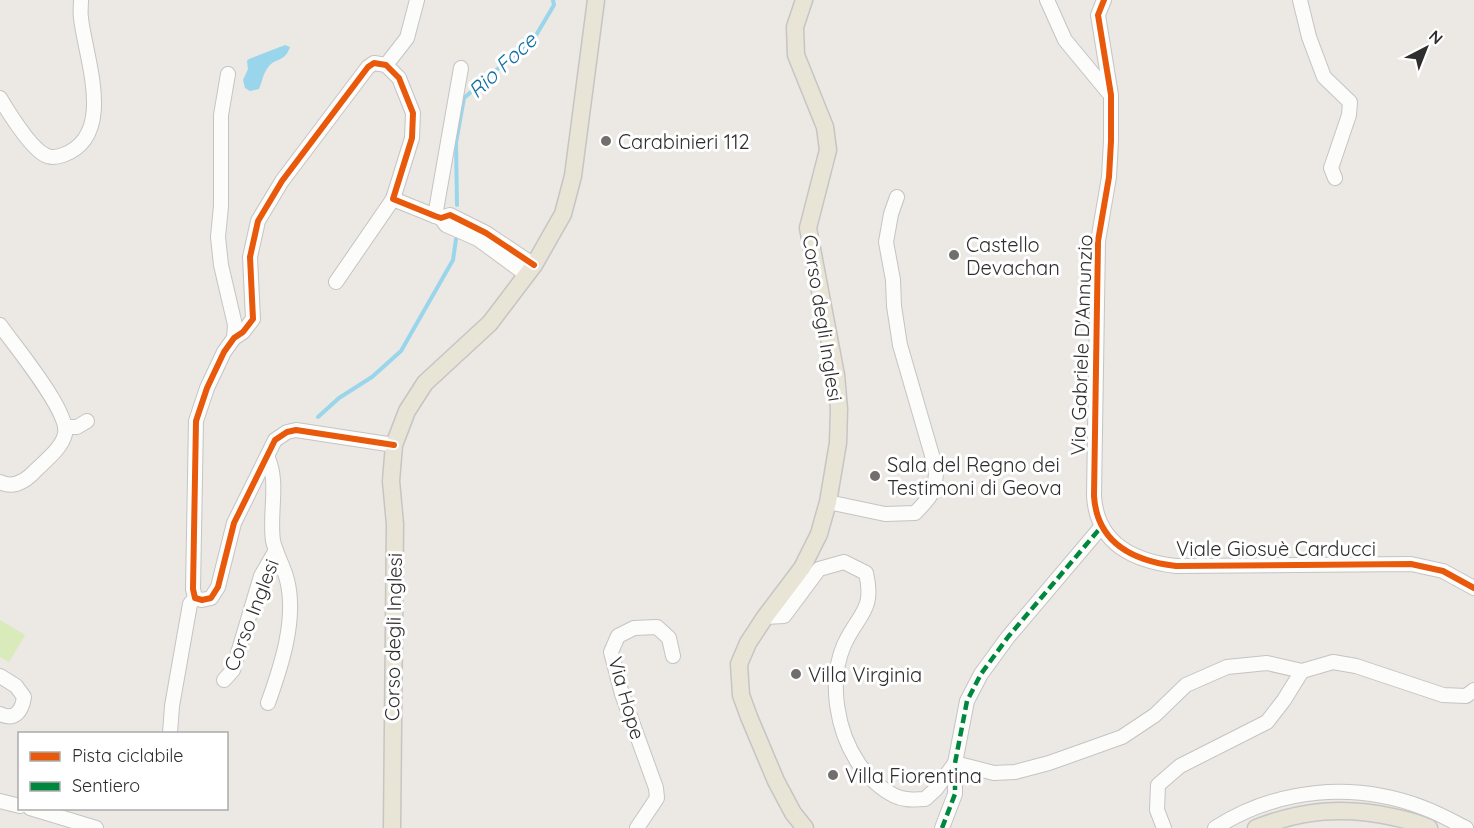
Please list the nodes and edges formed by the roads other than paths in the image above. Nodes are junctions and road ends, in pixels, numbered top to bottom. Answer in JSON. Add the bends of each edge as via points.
{"nodes":[{"id":1,"x":81,"y":0,"type":"edge"},
{"id":2,"x":417,"y":0,"type":"edge"},
{"id":3,"x":596,"y":0,"type":"edge"},
{"id":4,"x":804,"y":0,"type":"edge"},
{"id":5,"x":1047,"y":0,"type":"edge"},
{"id":6,"x":1104,"y":0,"type":"edge"},
{"id":7,"x":1300,"y":0,"type":"edge"},
{"id":8,"x":386,"y":65,"type":"junction"},
{"id":9,"x":461,"y":68,"type":"dead end"},
{"id":10,"x":228,"y":74,"type":"dead end"},
{"id":11,"x":1111,"y":95,"type":"junction"},
{"id":12,"x":0,"y":98,"type":"edge"},
{"id":13,"x":1335,"y":178,"type":"dead end"},
{"id":14,"x":897,"y":196,"type":"dead end"},
{"id":15,"x":393,"y":199,"type":"junction"},
{"id":16,"x":438,"y":217,"type":"junction"},
{"id":17,"x":530,"y":270,"type":"junction"},
{"id":18,"x":336,"y":282,"type":"dead end"},
{"id":19,"x":0,"y":325,"type":"edge"},
{"id":20,"x":234,"y":338,"type":"junction"},
{"id":21,"x":87,"y":421,"type":"dead end"},
{"id":22,"x":65,"y":427,"type":"junction"},
{"id":23,"x":394,"y":445,"type":"junction"},
{"id":24,"x":268,"y":458,"type":"junction"},
{"id":25,"x":0,"y":482,"type":"edge"},
{"id":26,"x":828,"y":502,"type":"junction"},
{"id":27,"x":1095,"y":513,"type":"joint"},
{"id":28,"x":1102,"y":526,"type":"junction"},
{"id":29,"x":276,"y":550,"type":"junction"},
{"id":30,"x":1474,"y":588,"type":"edge"},
{"id":31,"x":196,"y":598,"type":"junction"},
{"id":32,"x":765,"y":617,"type":"junction"},
{"id":33,"x":673,"y":656,"type":"dead end"},
{"id":34,"x":1302,"y":670,"type":"junction"},
{"id":35,"x":0,"y":676,"type":"edge"},
{"id":36,"x":224,"y":680,"type":"dead end"},
{"id":37,"x":1474,"y":690,"type":"edge"},
{"id":38,"x":268,"y":703,"type":"dead end"},
{"id":39,"x":0,"y":714,"type":"edge"},
{"id":40,"x":170,"y":732,"type":"edge"},
{"id":41,"x":955,"y":763,"type":"junction"},
{"id":42,"x":0,"y":801,"type":"edge"},
{"id":43,"x":18,"y":806,"type":"edge"},
{"id":44,"x":37,"y":810,"type":"edge"},
{"id":45,"x":96,"y":828,"type":"edge"},
{"id":46,"x":392,"y":828,"type":"edge"},
{"id":47,"x":637,"y":828,"type":"edge"},
{"id":48,"x":805,"y":828,"type":"edge"},
{"id":49,"x":942,"y":828,"type":"edge"},
{"id":50,"x":1164,"y":828,"type":"edge"},
{"id":51,"x":1215,"y":828,"type":"edge"},
{"id":52,"x":1256,"y":828,"type":"edge"},
{"id":53,"x":1429,"y":828,"type":"edge"},
{"id":54,"x":1466,"y":828,"type":"edge"}],
"edges":[{"from":1,"to":12,"type":"street","via":[[94,106],[90,126],[77,146],[57,157],[46,156]]},
{"from":2,"to":8,"type":"street","via":[[407,38]]},
{"from":3,"to":17,"type":"main road","name":"Corso degli Inglesi","via":[[573,176],[563,214]]},
{"from":4,"to":26,"type":"main road","name":"Corso degli Inglesi","via":[[795,27],[796,55],[825,127],[828,150],[808,228],[836,375],[838,443]]},
{"from":5,"to":11,"type":"street","via":[[1065,40]]},
{"from":6,"to":11,"type":"street","name":"Via Gabriele D'Annunzio","via":[[1098,15]]},
{"from":7,"to":13,"type":"street","via":[[1324,77],[1350,102],[1331,168]]},
{"from":8,"to":15,"type":"street","via":[[399,78],[413,113],[411,138]]},
{"from":8,"to":20,"type":"street","via":[[375,63],[359,77],[265,207],[250,257],[253,319]]},
{"from":9,"to":16,"type":"street"},
{"from":10,"to":20,"type":"street","via":[[221,115],[218,237],[220,265],[235,325]]},
{"from":11,"to":27,"type":"street","name":"Via Gabriele D'Annunzio","via":[[1109,177],[1098,241]]},
{"from":14,"to":26,"type":"street","via":[[886,242],[894,306],[902,353],[936,469],[936,487],[915,513],[885,514]]},
{"from":15,"to":16,"type":"street"},
{"from":15,"to":18,"type":"street"},
{"from":16,"to":17,"type":"street","via":[[450,215],[486,233]]},
{"from":17,"to":23,"type":"main road","name":"Corso degli Inglesi","via":[[490,323],[424,383],[407,411]]},
{"from":19,"to":22,"type":"street","via":[[57,406]]},
{"from":20,"to":31,"type":"street","via":[[207,388],[196,421]]},
{"from":21,"to":22,"type":"street","via":[[77,427]]},
{"from":22,"to":25,"type":"street","via":[[61,442],[29,478],[13,485]]},
{"from":23,"to":24,"type":"street","via":[[296,430],[275,440]]},
{"from":23,"to":46,"type":"main road","name":"Corso degli Inglesi"},
{"from":24,"to":29,"type":"street","via":[[274,487]]},
{"from":24,"to":31,"type":"street","via":[[234,523],[218,586],[211,598]]},
{"from":26,"to":32,"type":"main road","name":"Corso degli Inglesi","via":[[819,534],[802,568]]},
{"from":27,"to":28,"type":"street","name":"Viale Giosuè Carducci"},
{"from":28,"to":30,"type":"street","name":"Viale Giosuè Carducci","via":[[1124,550],[1150,563],[1411,564],[1443,571]]},
{"from":28,"to":41,"type":"street","via":[[981,674],[967,701]]},
{"from":29,"to":36,"type":"street","name":"Corso Inglesi","via":[[261,576],[233,670]]},
{"from":29,"to":38,"type":"street","via":[[288,582],[289,626]]},
{"from":31,"to":40,"type":"street","via":[[190,604]]},
{"from":32,"to":41,"type":"street","via":[[784,616],[819,569],[844,562],[866,573],[870,590],[865,611],[844,645],[837,684],[839,714],[850,750],[867,774],[904,799],[925,799]]},
{"from":32,"to":48,"type":"main road","name":"Corso degli Inglesi","via":[[739,664],[741,695],[776,782]]},
{"from":33,"to":47,"type":"street","name":"Via Hope","via":[[669,638],[657,627],[634,628],[618,636],[611,652],[656,788],[657,798]]},
{"from":34,"to":37,"type":"street","via":[[1333,662],[1443,695],[1466,696]]},
{"from":34,"to":41,"type":"street","via":[[1267,663],[1227,667],[1186,685],[1155,715],[1122,736],[1016,772],[994,773]]},
{"from":34,"to":50,"type":"street","via":[[1267,722],[1180,766],[1158,785],[1157,810]]},
{"from":35,"to":39,"type":"street","via":[[16,686],[24,697],[19,713],[6,717]]},
{"from":41,"to":49,"type":"street","via":[[955,794]]},
{"from":42,"to":43,"type":"street"},
{"from":44,"to":45,"type":"street"},
{"from":51,"to":54,"type":"street","via":[[1260,806],[1300,794],[1340,790],[1381,795],[1424,808]]},
{"from":52,"to":53,"type":"main road","via":[[1300,813],[1352,810],[1418,822]]}]}
